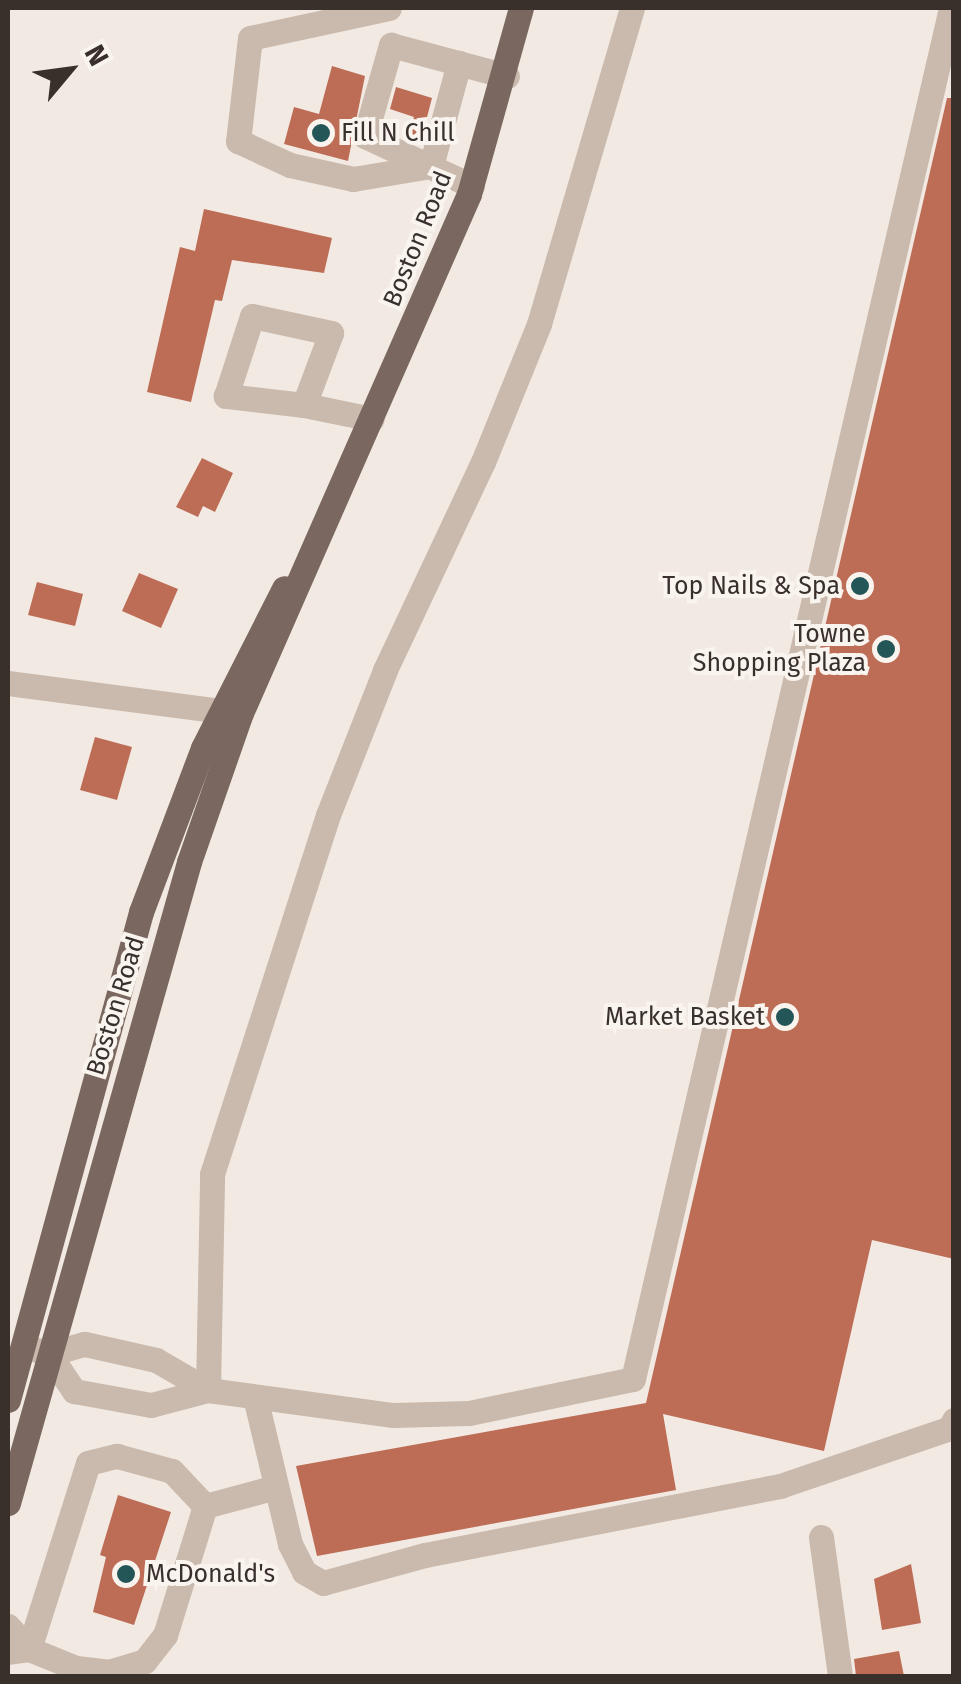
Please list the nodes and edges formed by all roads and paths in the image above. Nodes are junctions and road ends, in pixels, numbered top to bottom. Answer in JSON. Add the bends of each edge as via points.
{"nodes":[{"id":1,"x":388,"y":8,"type":"edge"},
{"id":2,"x":402,"y":8,"type":"edge"},
{"id":3,"x":522,"y":8,"type":"edge"},
{"id":4,"x":632,"y":8,"type":"edge"},
{"id":5,"x":950,"y":8,"type":"edge"},
{"id":6,"x":391,"y":45,"type":"junction"},
{"id":7,"x":458,"y":64,"type":"junction"},
{"id":8,"x":507,"y":76,"type":"junction"},
{"id":9,"x":431,"y":166,"type":"junction"},
{"id":10,"x":472,"y":186,"type":"junction"},
{"id":11,"x":304,"y":405,"type":"junction"},
{"id":12,"x":372,"y":419,"type":"junction"},
{"id":13,"x":316,"y":538,"type":"junction"},
{"id":14,"x":8,"y":684,"type":"edge"},
{"id":15,"x":220,"y":711,"type":"junction"},
{"id":16,"x":22,"y":1344,"type":"junction"},
{"id":17,"x":48,"y":1354,"type":"junction"},
{"id":18,"x":208,"y":1390,"type":"junction"},
{"id":19,"x":8,"y":1400,"type":"edge"},
{"id":20,"x":256,"y":1400,"type":"junction"},
{"id":21,"x":954,"y":1420,"type":"edge"},
{"id":22,"x":276,"y":1487,"type":"junction"},
{"id":23,"x":8,"y":1503,"type":"edge"},
{"id":24,"x":204,"y":1506,"type":"junction"},
{"id":25,"x":822,"y":1537,"type":"dead end"},
{"id":26,"x":8,"y":1626,"type":"edge"},
{"id":27,"x":18,"y":1650,"type":"edge"},
{"id":28,"x":840,"y":1676,"type":"edge"}],
"edges":[{"from":1,"to":9,"type":"street","via":[[250,38],[238,141],[290,166],[354,180]]},
{"from":2,"to":6,"type":"street"},
{"from":3,"to":8,"type":"main road","name":"Boston Road"},
{"from":4,"to":18,"type":"street","via":[[539,324],[328,814],[212,1174]]},
{"from":5,"to":20,"type":"street","via":[[633,1379],[469,1413],[393,1415]]},
{"from":6,"to":7,"type":"street"},
{"from":6,"to":9,"type":"street","via":[[365,136]]},
{"from":7,"to":8,"type":"street"},
{"from":7,"to":9,"type":"street"},
{"from":8,"to":10,"type":"main road","name":"Boston Road"},
{"from":9,"to":10,"type":"street"},
{"from":10,"to":12,"type":"main road","name":"Boston Road"},
{"from":11,"to":11,"type":"street","via":[[332,332],[252,316],[226,396]]},
{"from":11,"to":12,"type":"street"},
{"from":12,"to":13,"type":"main road","name":"Boston Road"},
{"from":13,"to":15,"type":"main road","name":"Boston Road","via":[[271,608]]},
{"from":13,"to":17,"type":"main road","name":"Boston Road","via":[[241,714],[189,862]]},
{"from":14,"to":15,"type":"street"},
{"from":15,"to":16,"type":"main road","name":"Boston Road","via":[[141,912]]},
{"from":16,"to":17,"type":"street"},
{"from":16,"to":19,"type":"main road","name":"Boston Road"},
{"from":17,"to":18,"type":"street","via":[[85,1344],[138,1356]]},
{"from":17,"to":18,"type":"street","via":[[74,1391],[151,1406]]},
{"from":17,"to":23,"type":"main road","name":"Boston Road"},
{"from":18,"to":20,"type":"street"},
{"from":20,"to":22,"type":"street"},
{"from":21,"to":22,"type":"street","via":[[950,1428],[780,1486],[425,1556],[323,1583],[304,1572],[290,1544]]},
{"from":22,"to":24,"type":"street"},
{"from":24,"to":27,"type":"street","via":[[165,1635],[146,1661],[110,1672]]},
{"from":24,"to":27,"type":"street","via":[[172,1471],[117,1456],[88,1463]]},
{"from":25,"to":28,"type":"street"},
{"from":26,"to":27,"type":"street"}]}
